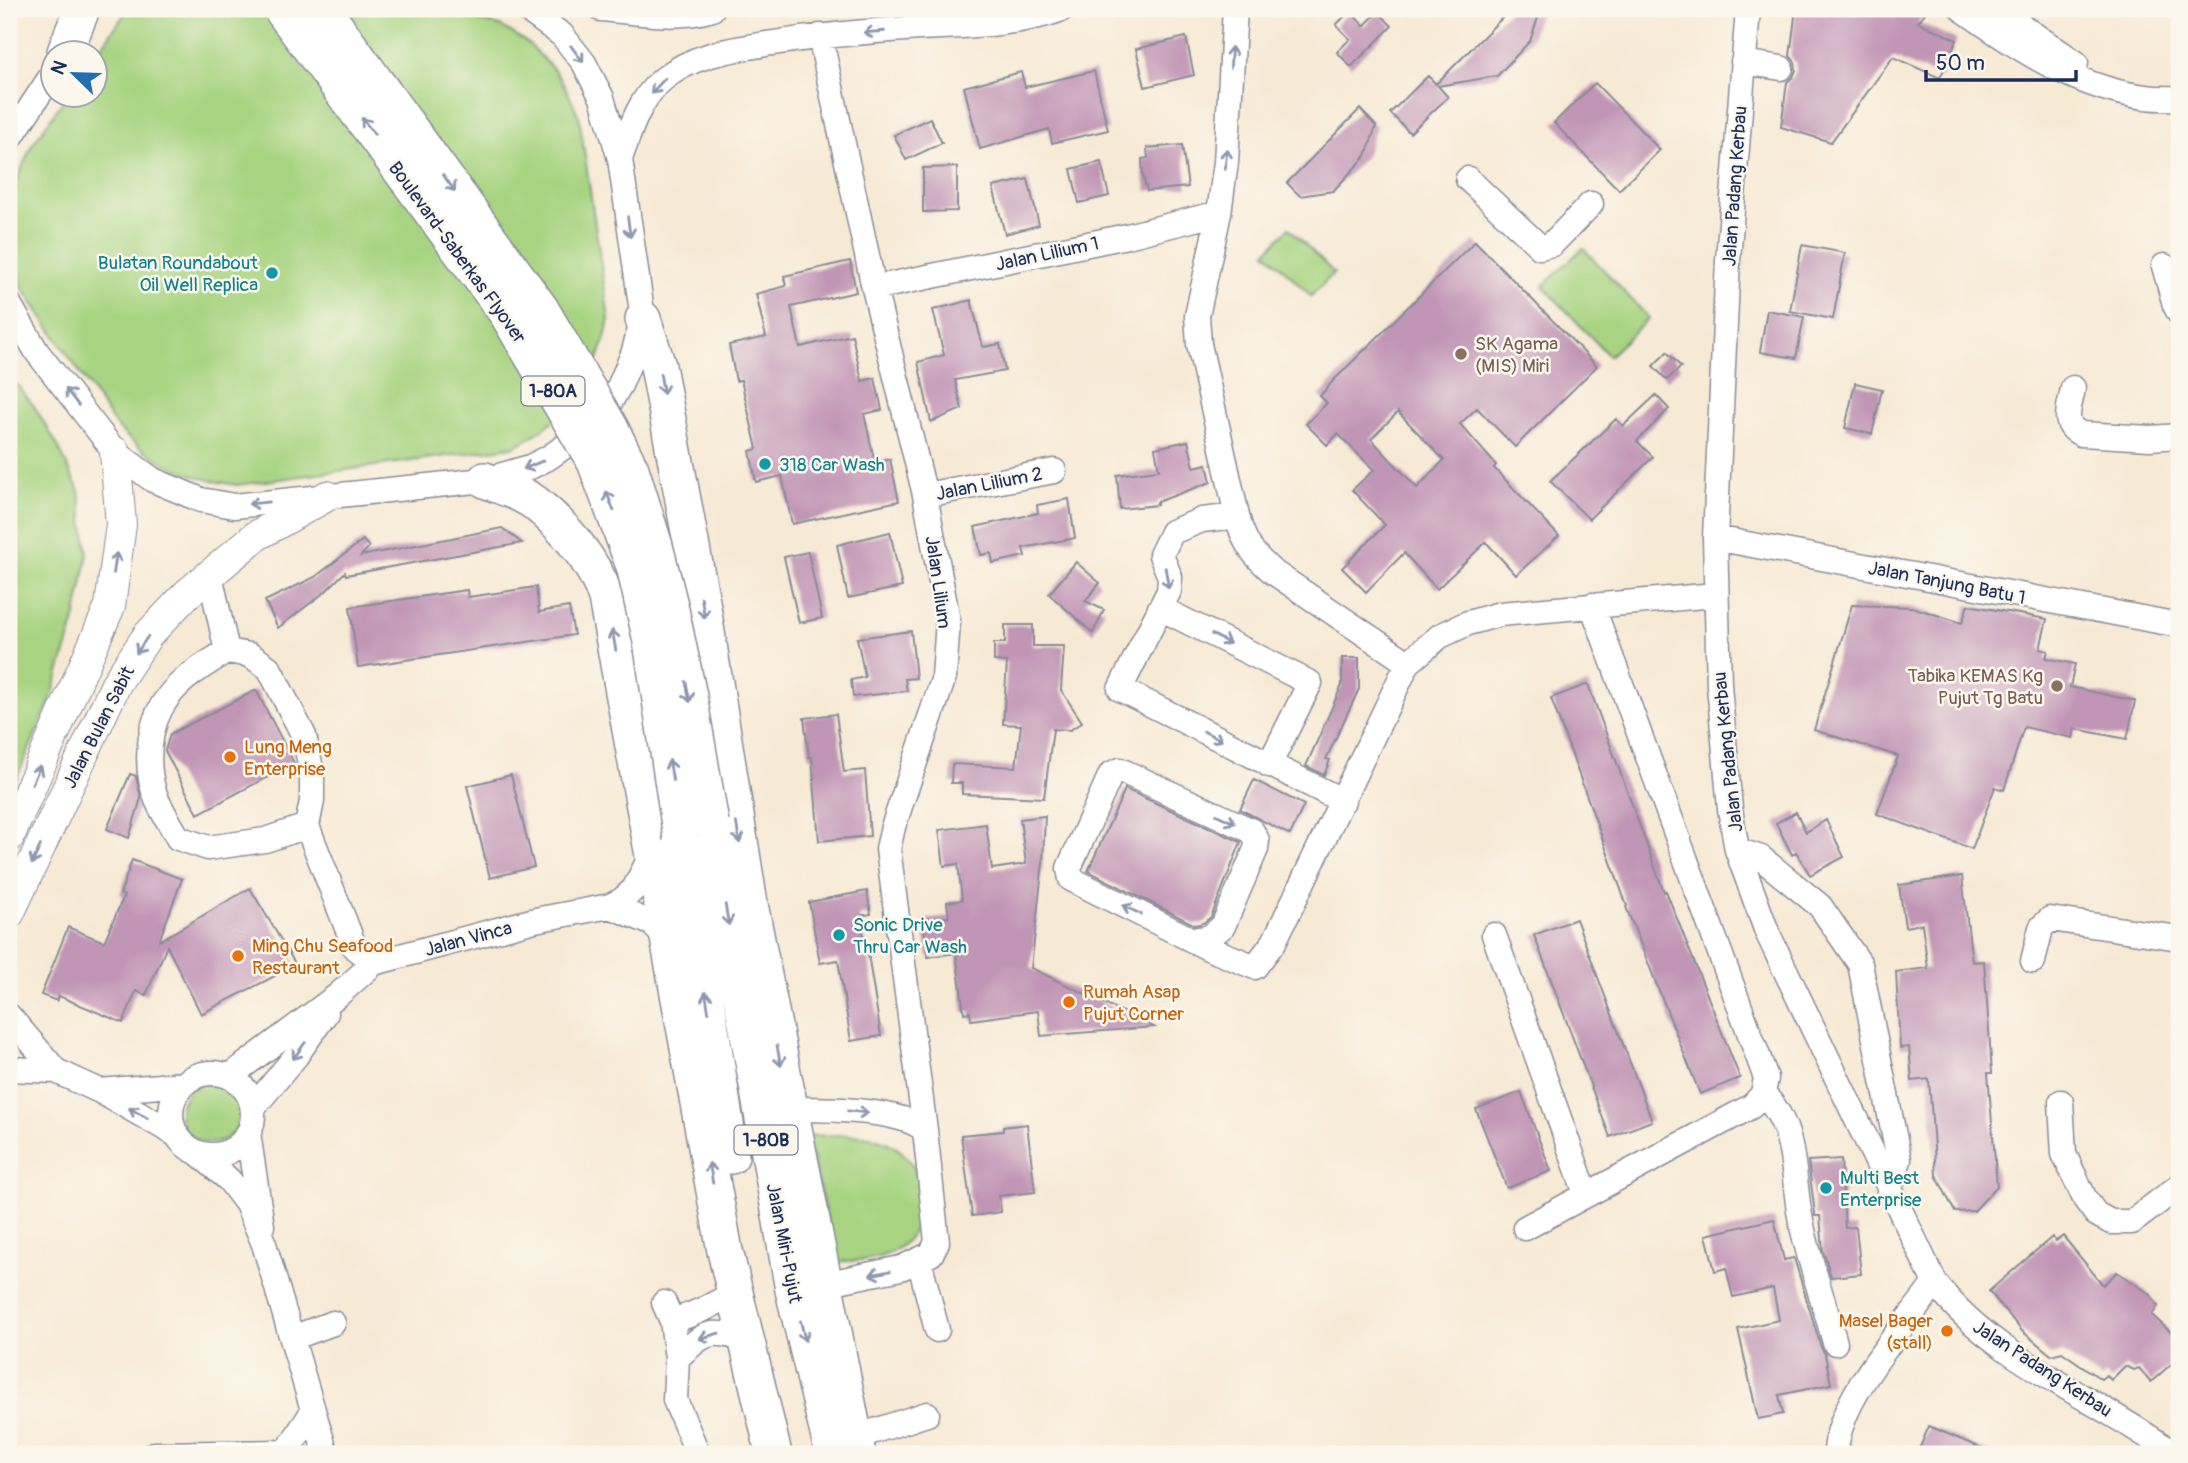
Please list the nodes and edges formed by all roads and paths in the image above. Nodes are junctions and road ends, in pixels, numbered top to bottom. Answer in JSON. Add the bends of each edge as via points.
{"nodes":[{"id":1,"x":82,"y":9,"type":"edge"},
{"id":2,"x":102,"y":9,"type":"edge"},
{"id":3,"x":281,"y":9,"type":"edge"},
{"id":4,"x":323,"y":9,"type":"edge"},
{"id":5,"x":526,"y":9,"type":"edge"},
{"id":6,"x":601,"y":9,"type":"edge"},
{"id":7,"x":712,"y":9,"type":"edge"},
{"id":8,"x":981,"y":9,"type":"edge"},
{"id":9,"x":1062,"y":9,"type":"edge"},
{"id":10,"x":1235,"y":9,"type":"edge"},
{"id":11,"x":1748,"y":9,"type":"edge"},
{"id":12,"x":1962,"y":9,"type":"edge"},
{"id":13,"x":1996,"y":9,"type":"edge"},
{"id":14,"x":919,"y":28,"type":"junction"},
{"id":15,"x":820,"y":36,"type":"junction"},
{"id":16,"x":72,"y":38,"type":"edge"},
{"id":17,"x":78,"y":38,"type":"edge"},
{"id":18,"x":1743,"y":62,"type":"junction"},
{"id":19,"x":1781,"y":68,"type":"dead end"},
{"id":20,"x":2106,"y":87,"type":"junction"},
{"id":21,"x":38,"y":96,"type":"edge"},
{"id":22,"x":2179,"y":98,"type":"edge"},
{"id":23,"x":9,"y":140,"type":"edge"},
{"id":24,"x":620,"y":159,"type":"junction"},
{"id":25,"x":1468,"y":179,"type":"dead end"},
{"id":26,"x":1591,"y":204,"type":"dead end"},
{"id":27,"x":1219,"y":213,"type":"junction"},
{"id":28,"x":2164,"y":266,"type":"dead end"},
{"id":29,"x":874,"y":288,"type":"junction"},
{"id":30,"x":9,"y":304,"type":"edge"},
{"id":31,"x":2179,"y":313,"type":"edge"},
{"id":32,"x":643,"y":319,"type":"junction"},
{"id":33,"x":9,"y":327,"type":"edge"},
{"id":34,"x":37,"y":352,"type":"junction"},
{"id":35,"x":2073,"y":388,"type":"dead end"},
{"id":36,"x":2179,"y":436,"type":"edge"},
{"id":37,"x":115,"y":452,"type":"junction"},
{"id":38,"x":1054,"y":471,"type":"dead end"},
{"id":39,"x":485,"y":480,"type":"junction"},
{"id":40,"x":925,"y":495,"type":"junction"},
{"id":41,"x":327,"y":496,"type":"junction"},
{"id":42,"x":1237,"y":516,"type":"junction"},
{"id":43,"x":1715,"y":538,"type":"junction"},
{"id":44,"x":692,"y":552,"type":"junction"},
{"id":45,"x":210,"y":575,"type":"junction"},
{"id":46,"x":601,"y":582,"type":"junction"},
{"id":47,"x":1715,"y":595,"type":"junction"},
{"id":48,"x":1592,"y":605,"type":"junction"},
{"id":49,"x":1160,"y":608,"type":"junction"},
{"id":50,"x":2179,"y":625,"type":"edge"},
{"id":51,"x":227,"y":651,"type":"junction"},
{"id":52,"x":1408,"y":663,"type":"junction"},
{"id":53,"x":1269,"y":765,"type":"junction"},
{"id":54,"x":1343,"y":801,"type":"junction"},
{"id":55,"x":307,"y":826,"type":"junction"},
{"id":56,"x":9,"y":837,"type":"edge"},
{"id":57,"x":682,"y":838,"type":"junction"},
{"id":58,"x":1737,"y":850,"type":"junction"},
{"id":59,"x":610,"y":906,"type":"junction"},
{"id":60,"x":9,"y":914,"type":"edge"},
{"id":61,"x":1223,"y":926,"type":"junction"},
{"id":62,"x":1494,"y":935,"type":"dead end"},
{"id":63,"x":2179,"y":938,"type":"edge"},
{"id":64,"x":1193,"y":940,"type":"junction"},
{"id":65,"x":669,"y":941,"type":"junction"},
{"id":66,"x":1274,"y":942,"type":"junction"},
{"id":67,"x":2033,"y":961,"type":"dead end"},
{"id":68,"x":374,"y":962,"type":"junction"},
{"id":69,"x":338,"y":995,"type":"junction"},
{"id":70,"x":9,"y":1016,"type":"edge"},
{"id":71,"x":9,"y":1069,"type":"edge"},
{"id":72,"x":56,"y":1071,"type":"junction"},
{"id":73,"x":230,"y":1076,"type":"junction"},
{"id":74,"x":184,"y":1084,"type":"junction"},
{"id":75,"x":100,"y":1091,"type":"junction"},
{"id":76,"x":1763,"y":1094,"type":"junction"},
{"id":77,"x":2061,"y":1102,"type":"dead end"},
{"id":78,"x":253,"y":1108,"type":"junction"},
{"id":79,"x":789,"y":1109,"type":"junction"},
{"id":80,"x":925,"y":1130,"type":"junction"},
{"id":81,"x":248,"y":1133,"type":"junction"},
{"id":82,"x":177,"y":1135,"type":"junction"},
{"id":83,"x":198,"y":1153,"type":"junction"},
{"id":84,"x":2179,"y":1186,"type":"edge"},
{"id":85,"x":1889,"y":1191,"type":"junction"},
{"id":86,"x":1586,"y":1194,"type":"junction"},
{"id":87,"x":1525,"y":1228,"type":"dead end"},
{"id":88,"x":264,"y":1244,"type":"junction"},
{"id":89,"x":919,"y":1260,"type":"junction"},
{"id":90,"x":1935,"y":1283,"type":"junction"},
{"id":91,"x":824,"y":1284,"type":"junction"},
{"id":92,"x":734,"y":1292,"type":"junction"},
{"id":93,"x":333,"y":1323,"type":"dead end"},
{"id":94,"x":937,"y":1329,"type":"dead end"},
{"id":95,"x":292,"y":1338,"type":"junction"},
{"id":96,"x":747,"y":1340,"type":"junction"},
{"id":97,"x":1835,"y":1343,"type":"dead end"},
{"id":98,"x":677,"y":1358,"type":"junction"},
{"id":99,"x":313,"y":1410,"type":"junction"},
{"id":100,"x":928,"y":1414,"type":"dead end"},
{"id":101,"x":849,"y":1449,"type":"edge"},
{"id":102,"x":285,"y":1453,"type":"edge"},
{"id":103,"x":155,"y":1454,"type":"edge"},
{"id":104,"x":326,"y":1454,"type":"edge"},
{"id":105,"x":698,"y":1454,"type":"edge"},
{"id":106,"x":774,"y":1454,"type":"edge"},
{"id":107,"x":792,"y":1454,"type":"edge"},
{"id":108,"x":1836,"y":1454,"type":"edge"},
{"id":109,"x":2174,"y":1454,"type":"edge"}],
"edges":[{"from":1,"to":16,"type":"highway"},
{"from":2,"to":17,"type":"street"},
{"from":57,"to":3,"type":"highway","name":"Boulevard-Saberkas Flyover","number":"1-80A","one_way":true,"bridge":true,"via":[[637,578],[595,462],[506,314]]},
{"from":4,"to":57,"type":"highway","name":"Boulevard-Saberkas Flyover","number":"1-80B","one_way":true,"bridge":true,"via":[[541,309],[631,469],[655,546],[689,696]]},
{"from":5,"to":24,"type":"street","one_way":true,"via":[[562,35],[584,63],[602,98]]},
{"from":6,"to":7,"type":"street","via":[[695,14]]},
{"from":8,"to":14,"type":"street"},
{"from":9,"to":14,"type":"street","via":[[1044,16]]},
{"from":27,"to":10,"type":"street","one_way":true},
{"from":11,"to":18,"type":"street","name":"Jalan Padang Kerbau"},
{"from":12,"to":20,"type":"street","via":[[2072,78]]},
{"from":13,"to":20,"type":"street"},
{"from":14,"to":15,"type":"street","one_way":true},
{"from":15,"to":24,"type":"street","one_way":true,"via":[[722,51],[688,62],[660,82],[636,112]]},
{"from":15,"to":29,"type":"street","name":"Jalan Lilium"},
{"from":18,"to":19,"type":"street"},
{"from":18,"to":43,"type":"street","name":"Jalan Padang Kerbau","via":[[1726,286]]},
{"from":20,"to":22,"type":"street","via":[[2146,98]]},
{"from":21,"to":23,"type":"street"},
{"from":24,"to":32,"type":"street","one_way":true},
{"from":25,"to":26,"type":"street","via":[[1539,247],[1552,244]]},
{"from":27,"to":29,"type":"street","name":"Jalan Lilium 1"},
{"from":27,"to":42,"type":"street","via":[[1197,316],[1199,344]]},
{"from":28,"to":31,"type":"street"},
{"from":29,"to":40,"type":"street","name":"Jalan Lilium"},
{"from":30,"to":34,"type":"street"},
{"from":32,"to":39,"type":"street","one_way":true,"via":[[620,385],[593,423],[548,458]]},
{"from":32,"to":44,"type":"highway","one_way":true,"via":[[659,366]]},
{"from":33,"to":34,"type":"street"},
{"from":37,"to":34,"type":"street","one_way":true},
{"from":35,"to":36,"type":"street","via":[[2067,421],[2081,434]]},
{"from":41,"to":37,"type":"street","one_way":true,"via":[[234,506],[201,500],[153,481]]},
{"from":56,"to":37,"type":"main road","name":"Jalan Bulan Sabit","one_way":true,"via":[[110,606],[121,524]]},
{"from":38,"to":40,"type":"street","name":"Jalan Lilium 2"},
{"from":39,"to":41,"type":"street"},
{"from":39,"to":46,"type":"highway","via":[[533,502],[581,548]]},
{"from":40,"to":80,"type":"street","name":"Jalan Lilium","via":[[948,621],[944,677],[888,849]]},
{"from":41,"to":45,"type":"main road","name":"Jalan Bulan Sabit","via":[[256,536]]},
{"from":42,"to":49,"type":"street","one_way":true,"via":[[1202,520],[1172,532],[1161,555],[1170,577]]},
{"from":42,"to":52,"type":"street","via":[[1244,539],[1273,572]]},
{"from":43,"to":47,"type":"street","name":"Jalan Padang Kerbau"},
{"from":43,"to":50,"type":"street","name":"Jalan Tanjung Batu 1"},
{"from":44,"to":46,"type":"highway","via":[[663,542],[637,544],[618,551]]},
{"from":44,"to":79,"type":"highway","one_way":true},
{"from":45,"to":51,"type":"street"},
{"from":45,"to":60,"type":"main road","name":"Jalan Bulan Sabit","one_way":true,"via":[[148,635],[117,682]]},
{"from":57,"to":46,"type":"highway","one_way":true},
{"from":47,"to":48,"type":"street"},
{"from":47,"to":58,"type":"street","name":"Jalan Padang Kerbau","via":[[1724,751]]},
{"from":48,"to":52,"type":"street","via":[[1500,614],[1468,623],[1440,636]]},
{"from":48,"to":76,"type":"street","via":[[1766,1078]]},
{"from":49,"to":53,"type":"street","one_way":true,"via":[[1120,689]]},
{"from":49,"to":53,"type":"street","one_way":true,"via":[[1310,683]]},
{"from":51,"to":55,"type":"street","via":[[250,655],[269,668],[304,736],[312,773]]},
{"from":51,"to":55,"type":"street","via":[[192,673],[167,697],[151,733],[149,758],[156,797],[178,838],[208,848],[265,840]]},
{"from":52,"to":54,"type":"street"},
{"from":53,"to":54,"type":"street"},
{"from":54,"to":66,"type":"street"},
{"from":55,"to":68,"type":"street","via":[[355,948]]},
{"from":57,"to":59,"type":"street","via":[[634,889]]},
{"from":57,"to":65,"type":"highway"},
{"from":57,"to":101,"type":"highway","name":"Jalan Miri-Pujut","number":"1-80B","one_way":true,"via":[[793,1290]]},
{"from":107,"to":57,"type":"highway","name":"Jalan Miri-Pujut","number":"1-80A","one_way":true,"via":[[741,1215]]},
{"from":58,"to":85,"type":"street","name":"Jalan Padang Kerbau","via":[[1767,932]]},
{"from":58,"to":85,"type":"street","via":[[1762,858],[1820,906],[1860,964],[1899,1160]]},
{"from":59,"to":65,"type":"street","via":[[651,923]]},
{"from":59,"to":68,"type":"street","name":"Jalan Vinca","via":[[535,920]]},
{"from":61,"to":64,"type":"street","via":[[1210,937]]},
{"from":64,"to":61,"type":"street","one_way":true,"via":[[1071,879],[1069,868],[1115,771],[1252,831],[1256,849]]},
{"from":61,"to":66,"type":"street","via":[[1236,943]]},
{"from":62,"to":86,"type":"street"},
{"from":63,"to":67,"type":"street","via":[[2050,919],[2041,928]]},
{"from":64,"to":66,"type":"street","via":[[1255,967]]},
{"from":92,"to":65,"type":"highway","one_way":true},
{"from":68,"to":69,"type":"street","name":"Jalan Vinca"},
{"from":69,"to":73,"type":"street"},
{"from":69,"to":78,"type":"street","one_way":true},
{"from":70,"to":72,"type":"street"},
{"from":71,"to":72,"type":"street"},
{"from":72,"to":75,"type":"street"},
{"from":73,"to":74,"type":"street","via":[[205,1073]]},
{"from":73,"to":78,"type":"street","via":[[249,1095]]},
{"from":74,"to":75,"type":"street"},
{"from":74,"to":82,"type":"street","via":[[172,1105]]},
{"from":82,"to":75,"type":"street","one_way":true},
{"from":76,"to":86,"type":"street","via":[[1752,1106]]},
{"from":76,"to":97,"type":"street","via":[[1783,1118],[1789,1137],[1800,1217]]},
{"from":77,"to":84,"type":"street","via":[[2064,1154],[2096,1214],[2111,1222],[2132,1222]]},
{"from":78,"to":81,"type":"street"},
{"from":79,"to":80,"type":"street","one_way":true,"via":[[902,1117]]},
{"from":79,"to":91,"type":"highway"},
{"from":80,"to":89,"type":"street","name":"Jalan Lilium","via":[[937,1242],[931,1255]]},
{"from":81,"to":83,"type":"street","via":[[232,1150]]},
{"from":81,"to":88,"type":"street"},
{"from":82,"to":83,"type":"street"},
{"from":83,"to":88,"type":"street","via":[[241,1196]]},
{"from":85,"to":90,"type":"street","name":"Jalan Padang Kerbau"},
{"from":86,"to":87,"type":"street"},
{"from":88,"to":95,"type":"street"},
{"from":89,"to":91,"type":"street","one_way":true},
{"from":89,"to":94,"type":"street"},
{"from":90,"to":108,"type":"street","via":[[1853,1397],[1841,1424]]},
{"from":90,"to":109,"type":"street","name":"Jalan Padang Kerbau","via":[[1950,1303],[2005,1347]]},
{"from":91,"to":101,"type":"highway"},
{"from":92,"to":96,"type":"highway"},
{"from":92,"to":98,"type":"street","via":[[698,1313],[668,1312]]},
{"from":93,"to":95,"type":"street"},
{"from":95,"to":99,"type":"street"},
{"from":96,"to":98,"type":"street","one_way":true,"via":[[718,1332],[707,1334]]},
{"from":96,"to":106,"type":"highway"},
{"from":98,"to":105,"type":"street","via":[[675,1400]]},
{"from":99,"to":102,"type":"street"},
{"from":99,"to":104,"type":"street"},
{"from":100,"to":101,"type":"street"},
{"from":102,"to":103,"type":"street"}]}
